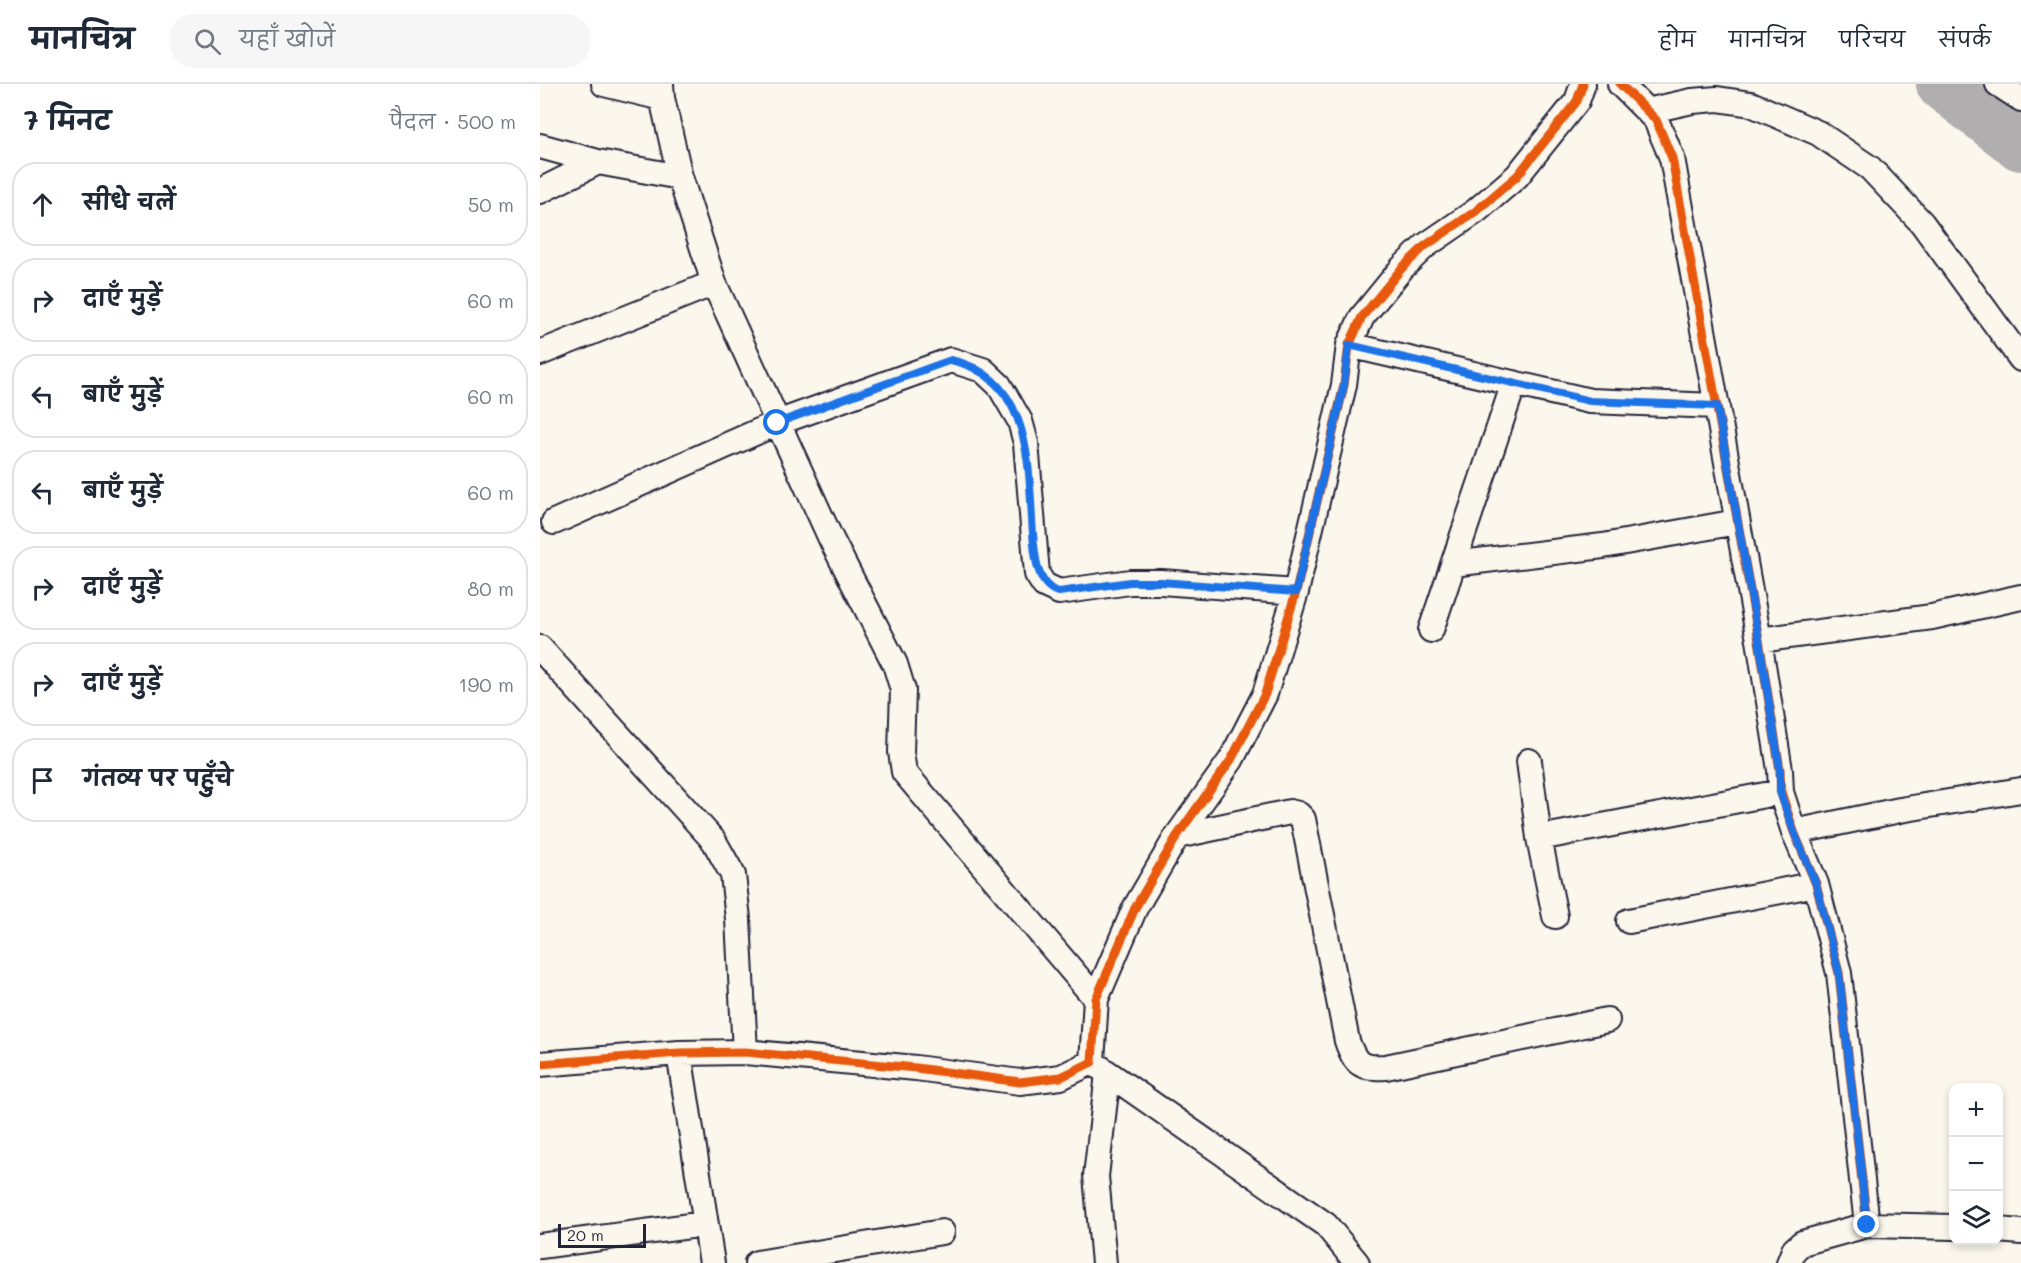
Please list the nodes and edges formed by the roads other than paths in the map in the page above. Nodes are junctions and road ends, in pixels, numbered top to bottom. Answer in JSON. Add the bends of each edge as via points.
{"nodes":[{"id":1,"x":604,"y":84,"type":"edge"},
{"id":2,"x":1583,"y":84,"type":"edge"},
{"id":3,"x":1620,"y":84,"type":"edge"},
{"id":4,"x":1998,"y":84,"type":"edge"},
{"id":5,"x":662,"y":91,"type":"edge"},
{"id":6,"x":2021,"y":99,"type":"edge"},
{"id":7,"x":1647,"y":111,"type":"junction"},
{"id":8,"x":540,"y":146,"type":"edge"},
{"id":9,"x":598,"y":162,"type":"junction"},
{"id":10,"x":680,"y":177,"type":"junction"},
{"id":11,"x":540,"y":191,"type":"edge"},
{"id":12,"x":714,"y":283,"type":"junction"},
{"id":13,"x":1349,"y":345,"type":"junction"},
{"id":14,"x":540,"y":353,"type":"edge"},
{"id":15,"x":2021,"y":359,"type":"edge"},
{"id":16,"x":1514,"y":383,"type":"junction"},
{"id":17,"x":1717,"y":406,"type":"junction"},
{"id":18,"x":777,"y":423,"type":"junction"},
{"id":19,"x":554,"y":522,"type":"dead end"},
{"id":20,"x":1737,"y":522,"type":"junction"},
{"id":21,"x":1453,"y":564,"type":"junction"},
{"id":22,"x":1296,"y":592,"type":"junction"},
{"id":23,"x":2021,"y":597,"type":"edge"},
{"id":24,"x":1431,"y":630,"type":"dead end"},
{"id":25,"x":1759,"y":640,"type":"junction"},
{"id":26,"x":540,"y":648,"type":"edge"},
{"id":27,"x":1529,"y":761,"type":"dead end"},
{"id":28,"x":2021,"y":790,"type":"edge"},
{"id":29,"x":1780,"y":792,"type":"junction"},
{"id":30,"x":1794,"y":832,"type":"junction"},
{"id":31,"x":1177,"y":836,"type":"junction"},
{"id":32,"x":1539,"y":838,"type":"junction"},
{"id":33,"x":1816,"y":884,"type":"junction"},
{"id":34,"x":1555,"y":915,"type":"dead end"},
{"id":35,"x":1629,"y":921,"type":"dead end"},
{"id":36,"x":1096,"y":999,"type":"junction"},
{"id":37,"x":1607,"y":1020,"type":"dead end"},
{"id":38,"x":745,"y":1052,"type":"junction"},
{"id":39,"x":679,"y":1053,"type":"junction"},
{"id":40,"x":540,"y":1064,"type":"edge"},
{"id":41,"x":1100,"y":1068,"type":"junction"},
{"id":42,"x":705,"y":1224,"type":"junction"},
{"id":43,"x":1867,"y":1225,"type":"junction"},
{"id":44,"x":1949,"y":1227,"type":"edge"},
{"id":45,"x":2003,"y":1230,"type":"edge"},
{"id":46,"x":942,"y":1232,"type":"dead end"},
{"id":47,"x":2021,"y":1232,"type":"edge"},
{"id":48,"x":540,"y":1246,"type":"edge"},
{"id":49,"x":712,"y":1263,"type":"edge"},
{"id":50,"x":757,"y":1263,"type":"edge"},
{"id":51,"x":1104,"y":1263,"type":"edge"},
{"id":52,"x":1357,"y":1263,"type":"edge"},
{"id":53,"x":1789,"y":1263,"type":"edge"}],
"edges":[{"from":1,"to":5,"type":"street"},
{"from":2,"to":13,"type":"street","via":[[1577,101],[1517,176],[1402,268],[1362,317]]},
{"from":3,"to":7,"type":"street"},
{"from":4,"to":6,"type":"street"},
{"from":5,"to":10,"type":"street"},
{"from":7,"to":15,"type":"street","via":[[1717,99],[1751,104],[1818,133],[1870,168],[1922,223]]},
{"from":7,"to":17,"type":"street","via":[[1656,120],[1672,158]]},
{"from":8,"to":9,"type":"street"},
{"from":9,"to":10,"type":"street"},
{"from":9,"to":11,"type":"street"},
{"from":10,"to":12,"type":"street"},
{"from":12,"to":14,"type":"street"},
{"from":12,"to":18,"type":"street"},
{"from":13,"to":16,"type":"street"},
{"from":13,"to":22,"type":"street","via":[[1342,395]]},
{"from":16,"to":17,"type":"street","via":[[1590,401]]},
{"from":16,"to":21,"type":"street"},
{"from":17,"to":20,"type":"street"},
{"from":18,"to":19,"type":"street"},
{"from":18,"to":22,"type":"street","via":[[951,360],[970,364],[999,385],[1020,422],[1026,443],[1037,574],[1052,590],[1161,582]]},
{"from":18,"to":36,"type":"street","via":[[895,664],[903,690],[904,771]]},
{"from":20,"to":21,"type":"street","via":[[1603,546]]},
{"from":20,"to":25,"type":"street"},
{"from":21,"to":24,"type":"street"},
{"from":22,"to":31,"type":"street","via":[[1265,694],[1231,760]]},
{"from":23,"to":25,"type":"street","via":[[1942,615]]},
{"from":25,"to":29,"type":"street","via":[[1780,770]]},
{"from":26,"to":38,"type":"street","via":[[714,841],[733,875]]},
{"from":27,"to":32,"type":"street"},
{"from":28,"to":30,"type":"street"},
{"from":29,"to":30,"type":"street"},
{"from":29,"to":32,"type":"street"},
{"from":30,"to":33,"type":"street"},
{"from":31,"to":36,"type":"street","via":[[1135,908]]},
{"from":31,"to":37,"type":"street","via":[[1290,812],[1303,819],[1347,1041],[1353,1058],[1366,1068]]},
{"from":32,"to":34,"type":"street"},
{"from":33,"to":35,"type":"street"},
{"from":33,"to":43,"type":"street","via":[[1839,973]]},
{"from":36,"to":41,"type":"street"},
{"from":38,"to":39,"type":"street"},
{"from":38,"to":41,"type":"street","via":[[1020,1082]]},
{"from":39,"to":40,"type":"street"},
{"from":39,"to":42,"type":"street"},
{"from":41,"to":51,"type":"street","via":[[1096,1176]]},
{"from":41,"to":52,"type":"street","via":[[1326,1225]]},
{"from":42,"to":48,"type":"street"},
{"from":42,"to":49,"type":"street"},
{"from":43,"to":44,"type":"street"},
{"from":43,"to":53,"type":"street","via":[[1802,1243]]},
{"from":45,"to":47,"type":"street"},
{"from":46,"to":50,"type":"street"}]}
